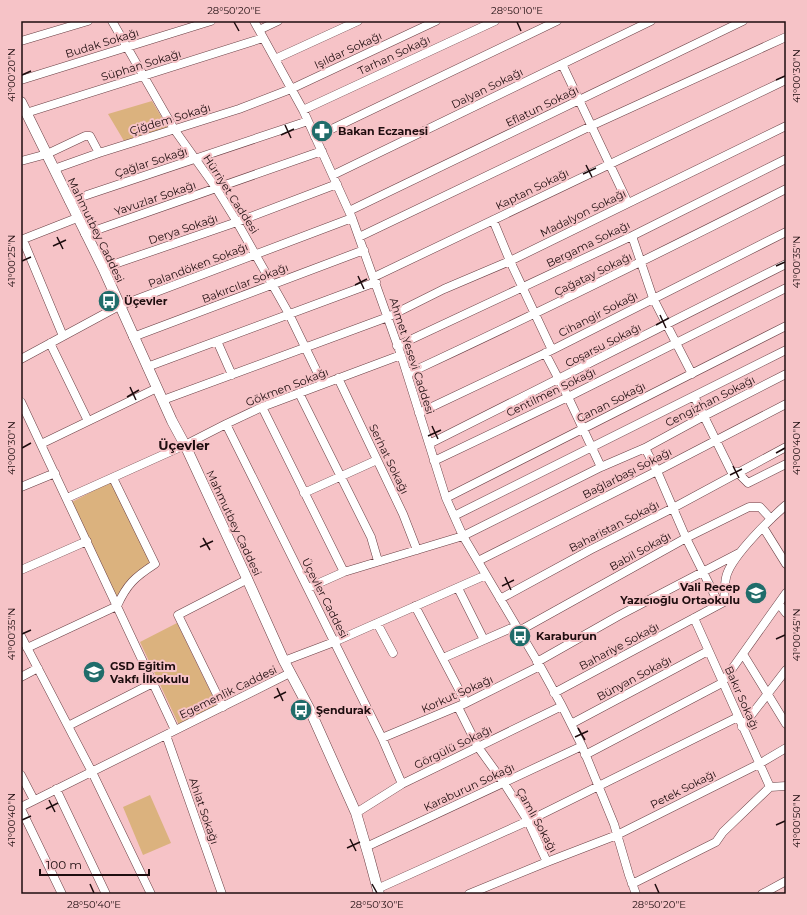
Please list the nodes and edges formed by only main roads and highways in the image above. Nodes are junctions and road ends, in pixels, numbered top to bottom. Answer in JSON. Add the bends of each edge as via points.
{"nodes":[{"id":1,"x":21,"y":102,"type":"edge"},
{"id":2,"x":378,"y":892,"type":"edge"}],
"edges":[{"from":1,"to":2,"type":"main road","name":"Mahmutbey Caddesi","via":[[103,268],[284,661],[309,708],[356,813]]}]}
